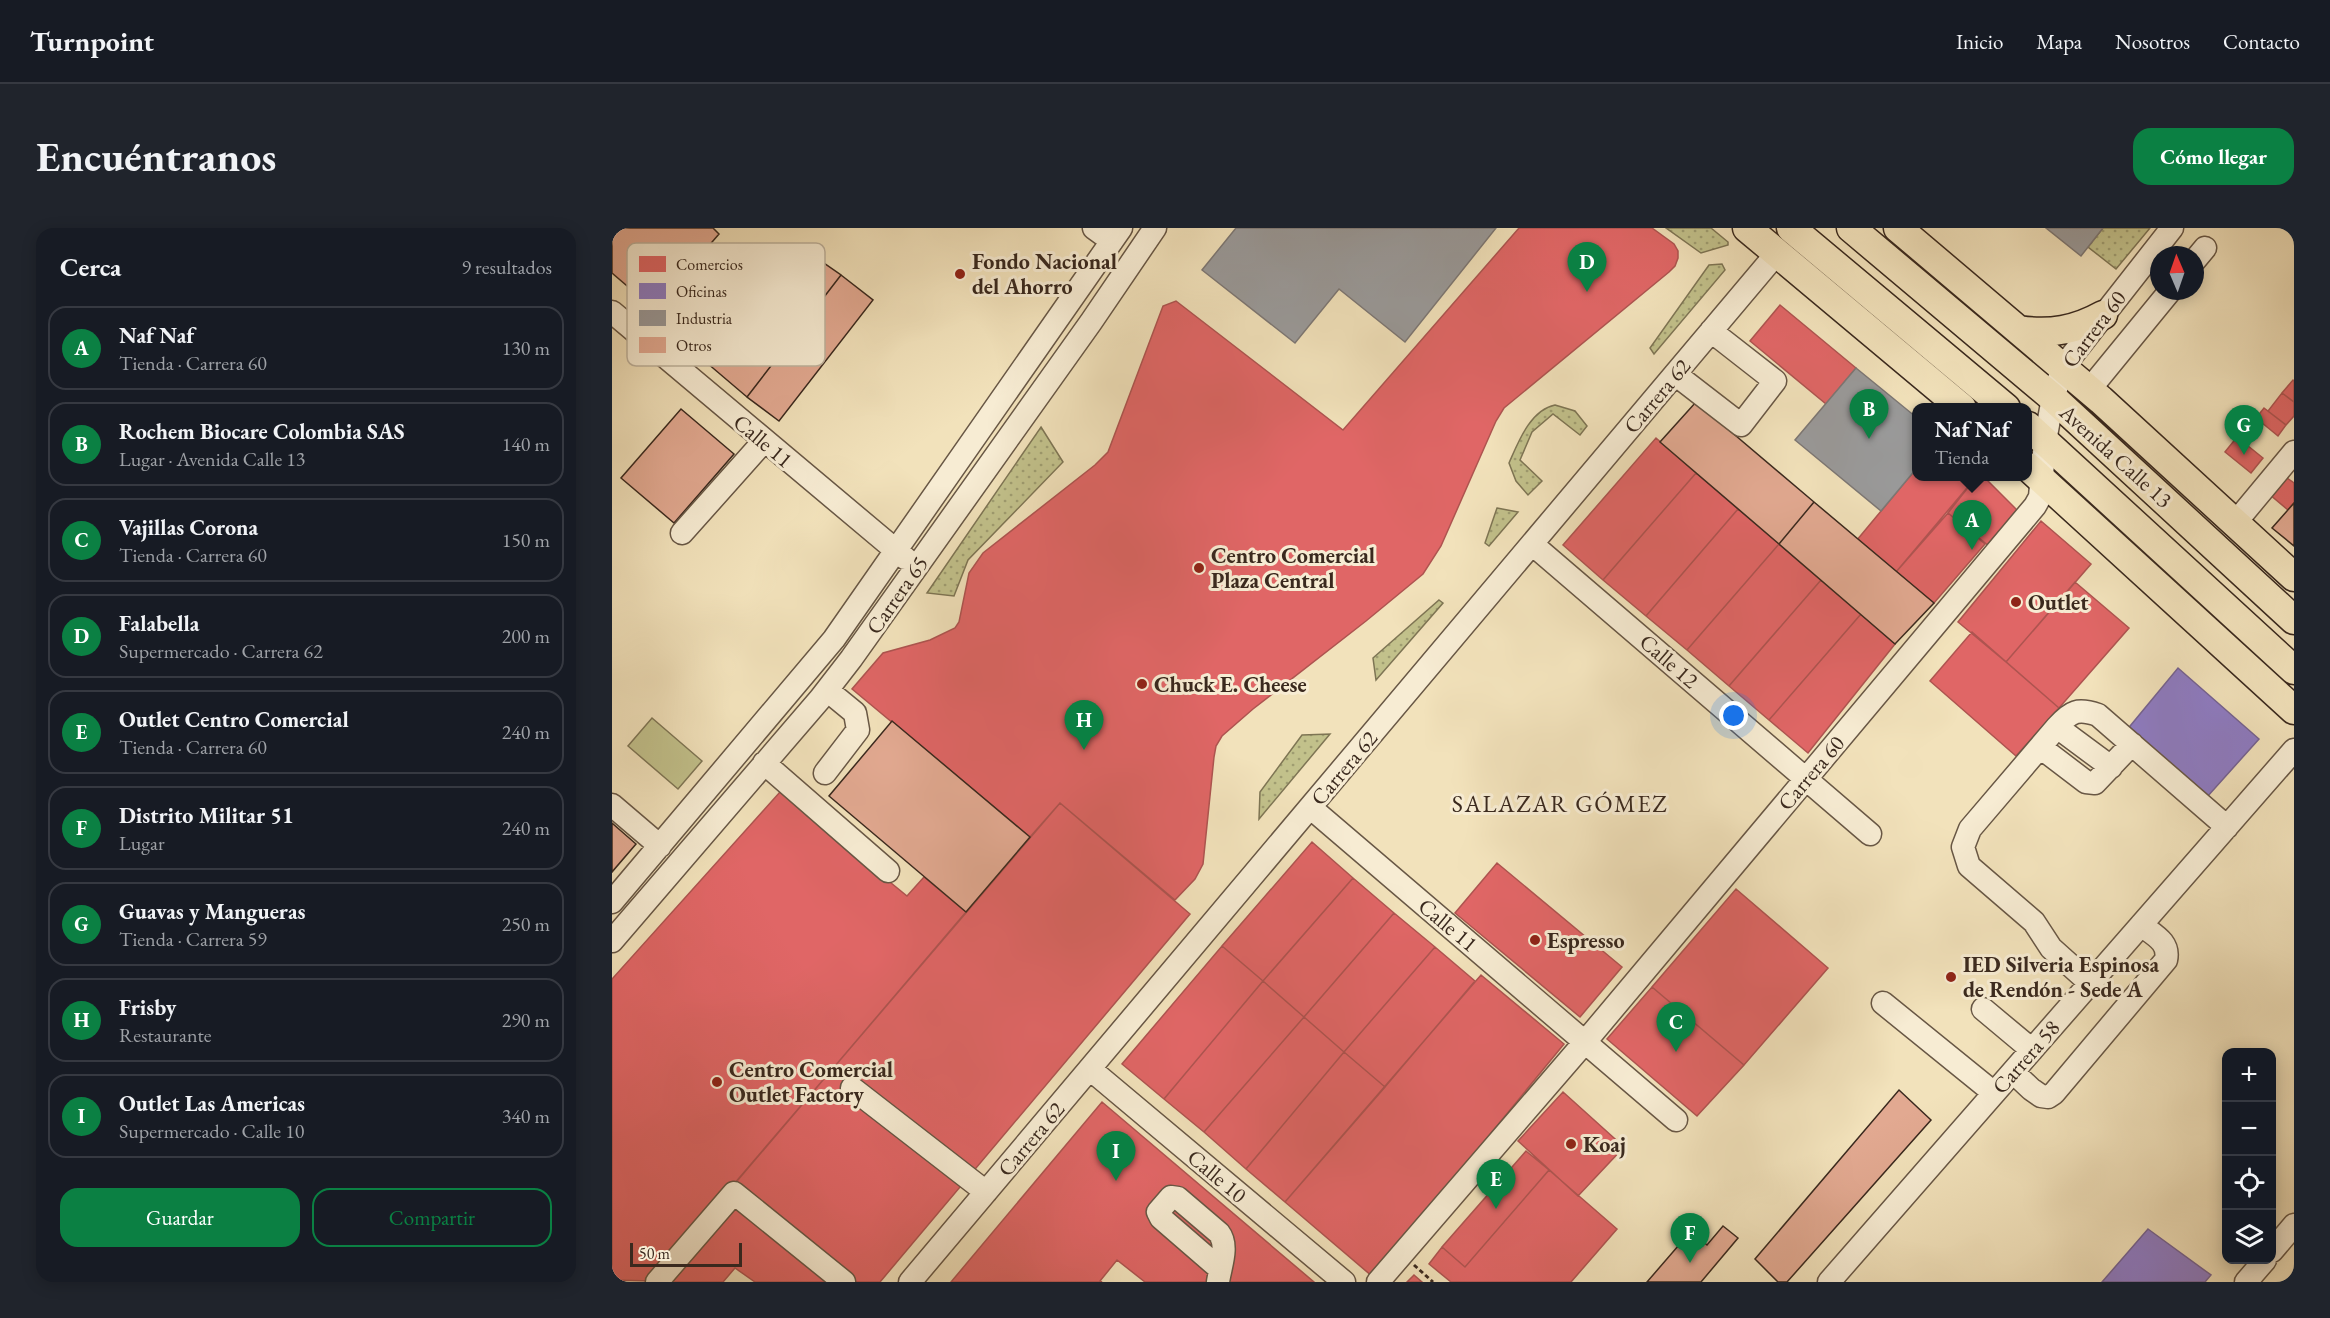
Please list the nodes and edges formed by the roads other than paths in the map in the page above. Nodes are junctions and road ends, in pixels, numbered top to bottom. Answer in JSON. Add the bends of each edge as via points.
{"nodes":[{"id":1,"x":1155,"y":228,"type":"edge"},
{"id":2,"x":1747,"y":228,"type":"edge"},
{"id":3,"x":1791,"y":228,"type":"edge"},
{"id":4,"x":1851,"y":228,"type":"edge"},
{"id":5,"x":1898,"y":228,"type":"edge"},
{"id":6,"x":2172,"y":228,"type":"edge"},
{"id":7,"x":1109,"y":232,"type":"edge"},
{"id":8,"x":1874,"y":239,"type":"edge"},
{"id":9,"x":1783,"y":258,"type":"junction"},
{"id":10,"x":1848,"y":275,"type":"junction"},
{"id":11,"x":2163,"y":300,"type":"edge"},
{"id":12,"x":612,"y":312,"type":"edge"},
{"id":13,"x":2103,"y":315,"type":"junction"},
{"id":14,"x":627,"y":325,"type":"edge"},
{"id":15,"x":2019,"y":330,"type":"junction"},
{"id":16,"x":1711,"y":331,"type":"junction"},
{"id":17,"x":676,"y":366,"type":"edge"},
{"id":18,"x":2063,"y":367,"type":"junction"},
{"id":19,"x":1675,"y":374,"type":"junction"},
{"id":20,"x":2089,"y":390,"type":"junction"},
{"id":21,"x":2053,"y":399,"type":"junction"},
{"id":22,"x":1956,"y":403,"type":"edge"},
{"id":23,"x":2000,"y":403,"type":"edge"},
{"id":24,"x":2036,"y":433,"type":"edge"},
{"id":25,"x":764,"y":441,"type":"junction"},
{"id":26,"x":2292,"y":457,"type":"edge"},
{"id":27,"x":2035,"y":475,"type":"edge"},
{"id":28,"x":2235,"y":523,"type":"junction"},
{"id":29,"x":682,"y":533,"type":"dead end"},
{"id":30,"x":1532,"y":544,"type":"junction"},
{"id":31,"x":894,"y":550,"type":"junction"},
{"id":32,"x":917,"y":567,"type":"junction"},
{"id":33,"x":2294,"y":577,"type":"edge"},
{"id":34,"x":2294,"y":620,"type":"edge"},
{"id":35,"x":818,"y":660,"type":"junction"},
{"id":36,"x":847,"y":664,"type":"junction"},
{"id":37,"x":2294,"y":670,"type":"edge"},
{"id":38,"x":826,"y":690,"type":"junction"},
{"id":39,"x":2294,"y":710,"type":"edge"},
{"id":40,"x":2057,"y":727,"type":"junction"},
{"id":41,"x":2132,"y":744,"type":"junction"},
{"id":42,"x":2040,"y":747,"type":"junction"},
{"id":43,"x":2294,"y":750,"type":"edge"},
{"id":44,"x":764,"y":763,"type":"junction"},
{"id":45,"x":2111,"y":767,"type":"junction"},
{"id":46,"x":825,"y":773,"type":"dead end"},
{"id":47,"x":1806,"y":779,"type":"junction"},
{"id":48,"x":612,"y":805,"type":"edge"},
{"id":49,"x":1311,"y":808,"type":"junction"},
{"id":50,"x":2227,"y":827,"type":"junction"},
{"id":51,"x":1870,"y":834,"type":"dead end"},
{"id":52,"x":660,"y":846,"type":"junction"},
{"id":53,"x":888,"y":871,"type":"dead end"},
{"id":54,"x":612,"y":902,"type":"edge"},
{"id":55,"x":2141,"y":925,"type":"junction"},
{"id":56,"x":612,"y":941,"type":"edge"},
{"id":57,"x":2090,"y":983,"type":"junction"},
{"id":58,"x":1882,"y":1003,"type":"dead end"},
{"id":59,"x":1983,"y":1009,"type":"dead end"},
{"id":60,"x":1585,"y":1042,"type":"junction"},
{"id":61,"x":2032,"y":1050,"type":"junction"},
{"id":62,"x":1090,"y":1070,"type":"junction"},
{"id":63,"x":2013,"y":1072,"type":"junction"},
{"id":64,"x":852,"y":1088,"type":"dead end"},
{"id":65,"x":1994,"y":1093,"type":"junction"},
{"id":66,"x":1676,"y":1120,"type":"dead end"},
{"id":67,"x":986,"y":1192,"type":"junction"},
{"id":68,"x":2294,"y":1225,"type":"edge"},
{"id":69,"x":2276,"y":1245,"type":"edge"},
{"id":70,"x":2262,"y":1264,"type":"edge"},
{"id":71,"x":1342,"y":1281,"type":"edge"},
{"id":72,"x":657,"y":1282,"type":"edge"},
{"id":73,"x":844,"y":1282,"type":"edge"},
{"id":74,"x":910,"y":1282,"type":"edge"},
{"id":75,"x":1378,"y":1282,"type":"edge"},
{"id":76,"x":1829,"y":1282,"type":"edge"},
{"id":77,"x":2246,"y":1282,"type":"edge"}],
"edges":[{"from":1,"to":32,"type":"street","name":"Carrera 65"},
{"from":2,"to":9,"type":"main road"},
{"from":3,"to":10,"type":"main road"},
{"from":4,"to":8,"type":"main road","name":"Avenida Calle 13"},
{"from":5,"to":15,"type":"main road","name":"Avenida Calle 13"},
{"from":6,"to":13,"type":"street","name":"Carrera 60"},
{"from":7,"to":31,"type":"street","name":"Carrera 65"},
{"from":8,"to":21,"type":"main road","name":"Avenida Calle 13"},
{"from":9,"to":10,"type":"main road"},
{"from":9,"to":16,"type":"street","name":"Carrera 62"},
{"from":9,"to":22,"type":"main road"},
{"from":10,"to":23,"type":"main road"},
{"from":11,"to":20,"type":"street"},
{"from":12,"to":14,"type":"street","name":"Calle 11"},
{"from":13,"to":15,"type":"main road","via":[[2059,331]]},
{"from":13,"to":18,"type":"street","name":"Carrera 60"},
{"from":15,"to":18,"type":"main road","name":"Avenida Calle 13"},
{"from":16,"to":19,"type":"street","name":"Carrera 62"},
{"from":16,"to":19,"type":"street","via":[[1776,381],[1741,425]]},
{"from":17,"to":25,"type":"street","name":"Calle 11"},
{"from":18,"to":20,"type":"main road","name":"Avenida Calle 13"},
{"from":18,"to":21,"type":"street","name":"Carrera 60"},
{"from":19,"to":30,"type":"street","name":"Carrera 62"},
{"from":20,"to":28,"type":"main road","name":"Avenida Calle 13"},
{"from":21,"to":24,"type":"street","name":"Carrera 60"},
{"from":21,"to":34,"type":"main road","name":"Avenida Calle 13"},
{"from":24,"to":27,"type":"street","name":"Carrera 60"},
{"from":24,"to":37,"type":"main road","name":"Avenida Calle 13"},
{"from":25,"to":29,"type":"street"},
{"from":25,"to":31,"type":"street","name":"Calle 11"},
{"from":26,"to":28,"type":"street"},
{"from":27,"to":39,"type":"main road"},
{"from":27,"to":47,"type":"street","name":"Carrera 60","via":[[2040,497],[2035,506]]},
{"from":28,"to":33,"type":"main road","name":"Avenida Calle 13"},
{"from":30,"to":47,"type":"street","name":"Calle 12"},
{"from":30,"to":49,"type":"street","name":"Carrera 62"},
{"from":31,"to":32,"type":"street","name":"Calle 11"},
{"from":31,"to":35,"type":"street","name":"Carrera 65"},
{"from":32,"to":36,"type":"street","name":"Carrera 65"},
{"from":35,"to":36,"type":"street"},
{"from":35,"to":52,"type":"street","name":"Carrera 65"},
{"from":36,"to":38,"type":"street","name":"Carrera 65"},
{"from":38,"to":44,"type":"street","name":"Carrera 65"},
{"from":38,"to":46,"type":"street","via":[[855,713],[858,730]]},
{"from":40,"to":41,"type":"street","via":[[2068,714],[2084,710],[2098,715]]},
{"from":40,"to":42,"type":"street"},
{"from":40,"to":45,"type":"street"},
{"from":41,"to":45,"type":"street"},
{"from":41,"to":50,"type":"street"},
{"from":42,"to":45,"type":"street","via":[[2086,782],[2095,783]]},
{"from":42,"to":57,"type":"street","via":[[1970,829],[1963,847],[1969,866],[2034,922],[2051,948]]},
{"from":43,"to":50,"type":"street","name":"Carrera 58"},
{"from":44,"to":53,"type":"street"},
{"from":44,"to":56,"type":"street","name":"Carrera 65"},
{"from":47,"to":51,"type":"street","name":"Calle 12"},
{"from":47,"to":60,"type":"street","name":"Carrera 60"},
{"from":48,"to":52,"type":"street"},
{"from":49,"to":60,"type":"street","name":"Calle 11"},
{"from":49,"to":62,"type":"street","name":"Carrera 62"},
{"from":50,"to":55,"type":"street","name":"Carrera 58"},
{"from":52,"to":54,"type":"street","name":"Carrera 65"},
{"from":55,"to":57,"type":"street","name":"Carrera 58"},
{"from":55,"to":63,"type":"street","via":[[2165,945],[2166,960],[2054,1093],[2041,1096]]},
{"from":57,"to":61,"type":"street","name":"Carrera 58"},
{"from":58,"to":65,"type":"street"},
{"from":59,"to":61,"type":"street"},
{"from":60,"to":66,"type":"street","name":"Calle 11"},
{"from":60,"to":75,"type":"street","name":"Carrera 60"},
{"from":61,"to":63,"type":"street","name":"Carrera 58"},
{"from":62,"to":67,"type":"street","name":"Carrera 62"},
{"from":62,"to":71,"type":"street","name":"Calle 10"},
{"from":63,"to":65,"type":"street","name":"Carrera 58"},
{"from":64,"to":67,"type":"street"},
{"from":65,"to":76,"type":"street","name":"Carrera 58"},
{"from":67,"to":74,"type":"street","name":"Carrera 62"},
{"from":68,"to":69,"type":"street"},
{"from":70,"to":77,"type":"street"},
{"from":72,"to":73,"type":"street","via":[[734,1193]]}]}
